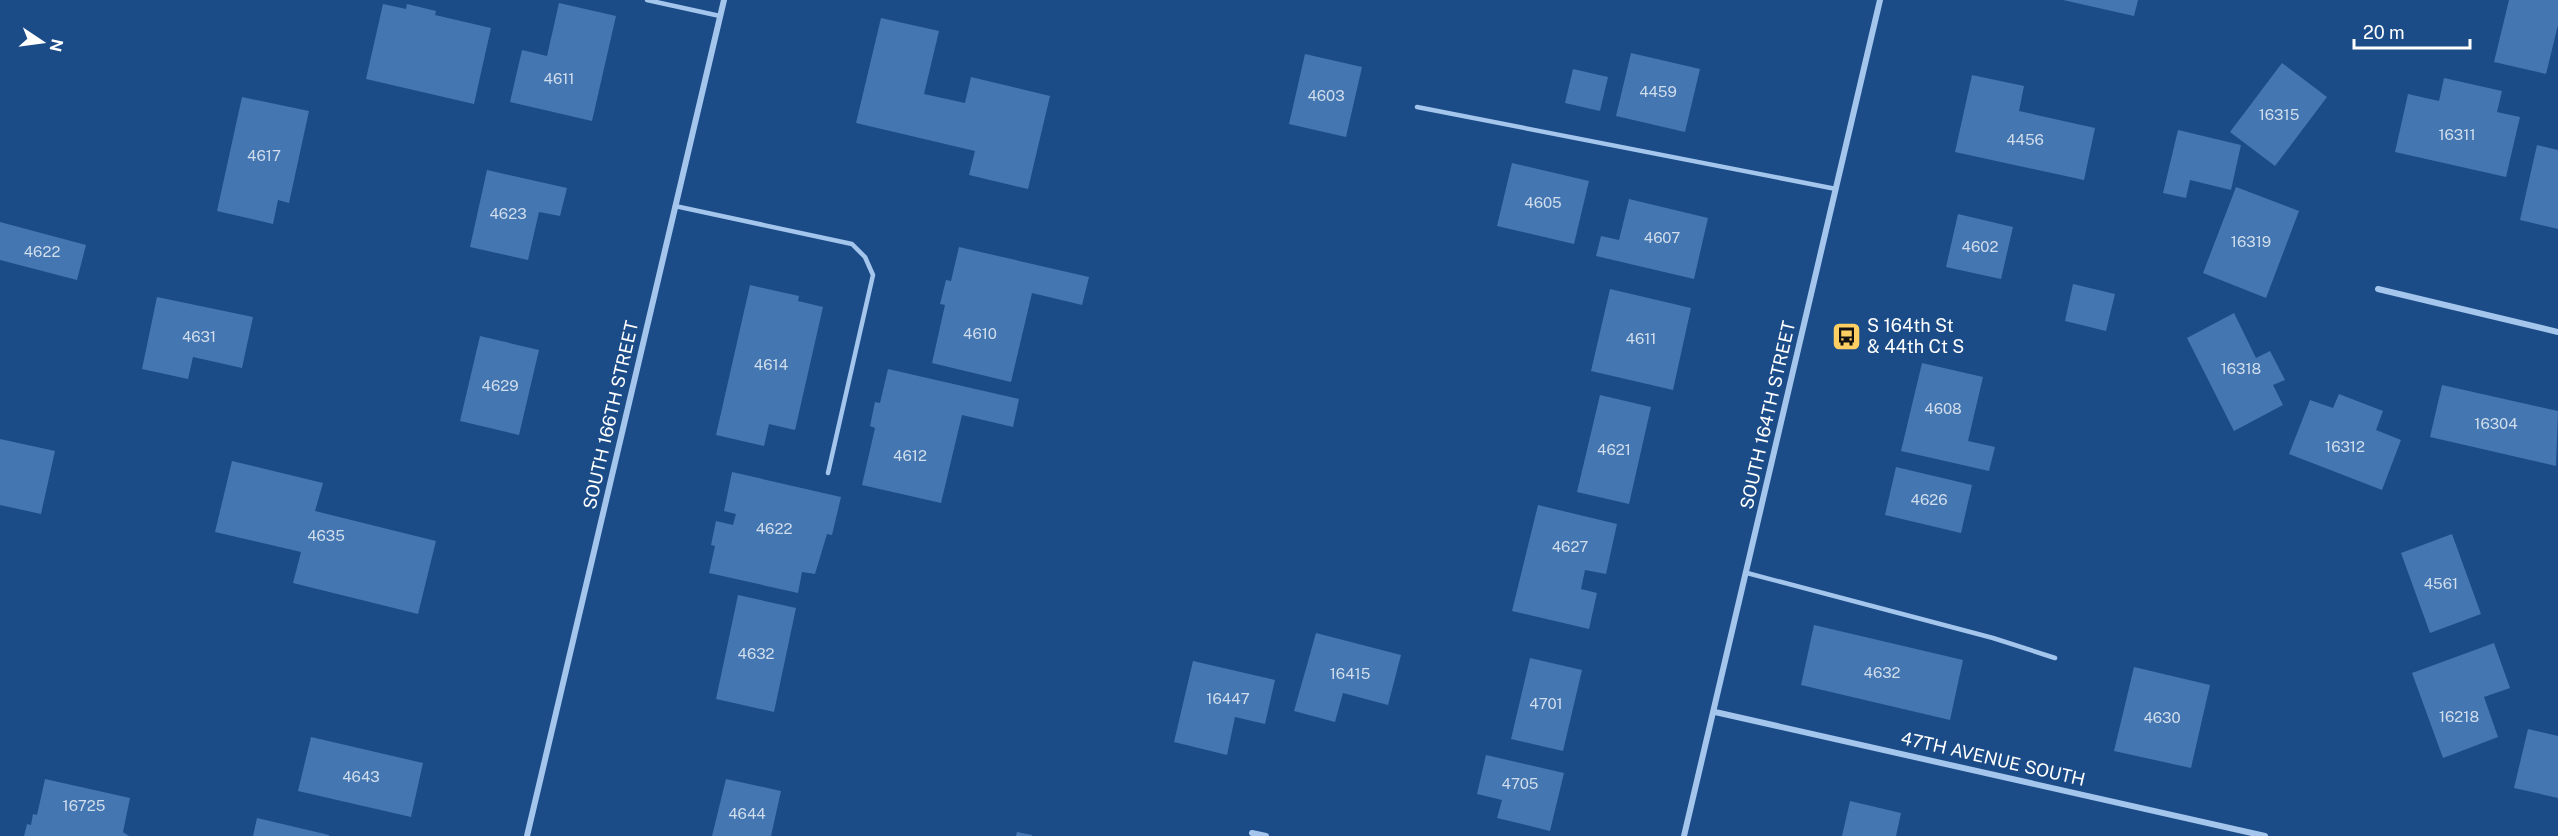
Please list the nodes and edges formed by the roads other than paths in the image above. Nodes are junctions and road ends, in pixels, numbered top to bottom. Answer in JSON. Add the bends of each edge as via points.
{"nodes":[{"id":1,"x":646,"y":0,"type":"edge"},
{"id":2,"x":724,"y":0,"type":"edge"},
{"id":3,"x":1880,"y":0,"type":"edge"},
{"id":4,"x":720,"y":16,"type":"junction"},
{"id":5,"x":1417,"y":107,"type":"dead end"},
{"id":6,"x":1836,"y":189,"type":"junction"},
{"id":7,"x":675,"y":206,"type":"junction"},
{"id":8,"x":2378,"y":289,"type":"dead end"},
{"id":9,"x":2558,"y":332,"type":"edge"},
{"id":10,"x":828,"y":473,"type":"dead end"},
{"id":11,"x":1747,"y":573,"type":"junction"},
{"id":12,"x":2055,"y":658,"type":"dead end"},
{"id":13,"x":1715,"y":712,"type":"junction"},
{"id":14,"x":1252,"y":833,"type":"dead end"},
{"id":15,"x":527,"y":836,"type":"edge"},
{"id":16,"x":1266,"y":836,"type":"edge"},
{"id":17,"x":1684,"y":836,"type":"edge"},
{"id":18,"x":2265,"y":836,"type":"edge"}],
"edges":[{"from":1,"to":4,"type":"lane"},
{"from":2,"to":4,"type":"street","name":"SOUTH 166TH STREET"},
{"from":3,"to":6,"type":"street","name":"SOUTH 164TH STREET"},
{"from":4,"to":7,"type":"street","name":"SOUTH 166TH STREET"},
{"from":5,"to":6,"type":"lane"},
{"from":6,"to":11,"type":"street","name":"SOUTH 164TH STREET"},
{"from":7,"to":10,"type":"lane","via":[[852,244],[865,257],[873,275]]},
{"from":7,"to":15,"type":"street","name":"SOUTH 166TH STREET"},
{"from":8,"to":9,"type":"street"},
{"from":11,"to":12,"type":"lane"},
{"from":11,"to":13,"type":"street","name":"SOUTH 164TH STREET"},
{"from":13,"to":17,"type":"street","name":"SOUTH 164TH STREET"},
{"from":13,"to":18,"type":"street","name":"47TH AVENUE SOUTH"},
{"from":14,"to":16,"type":"street"}]}
